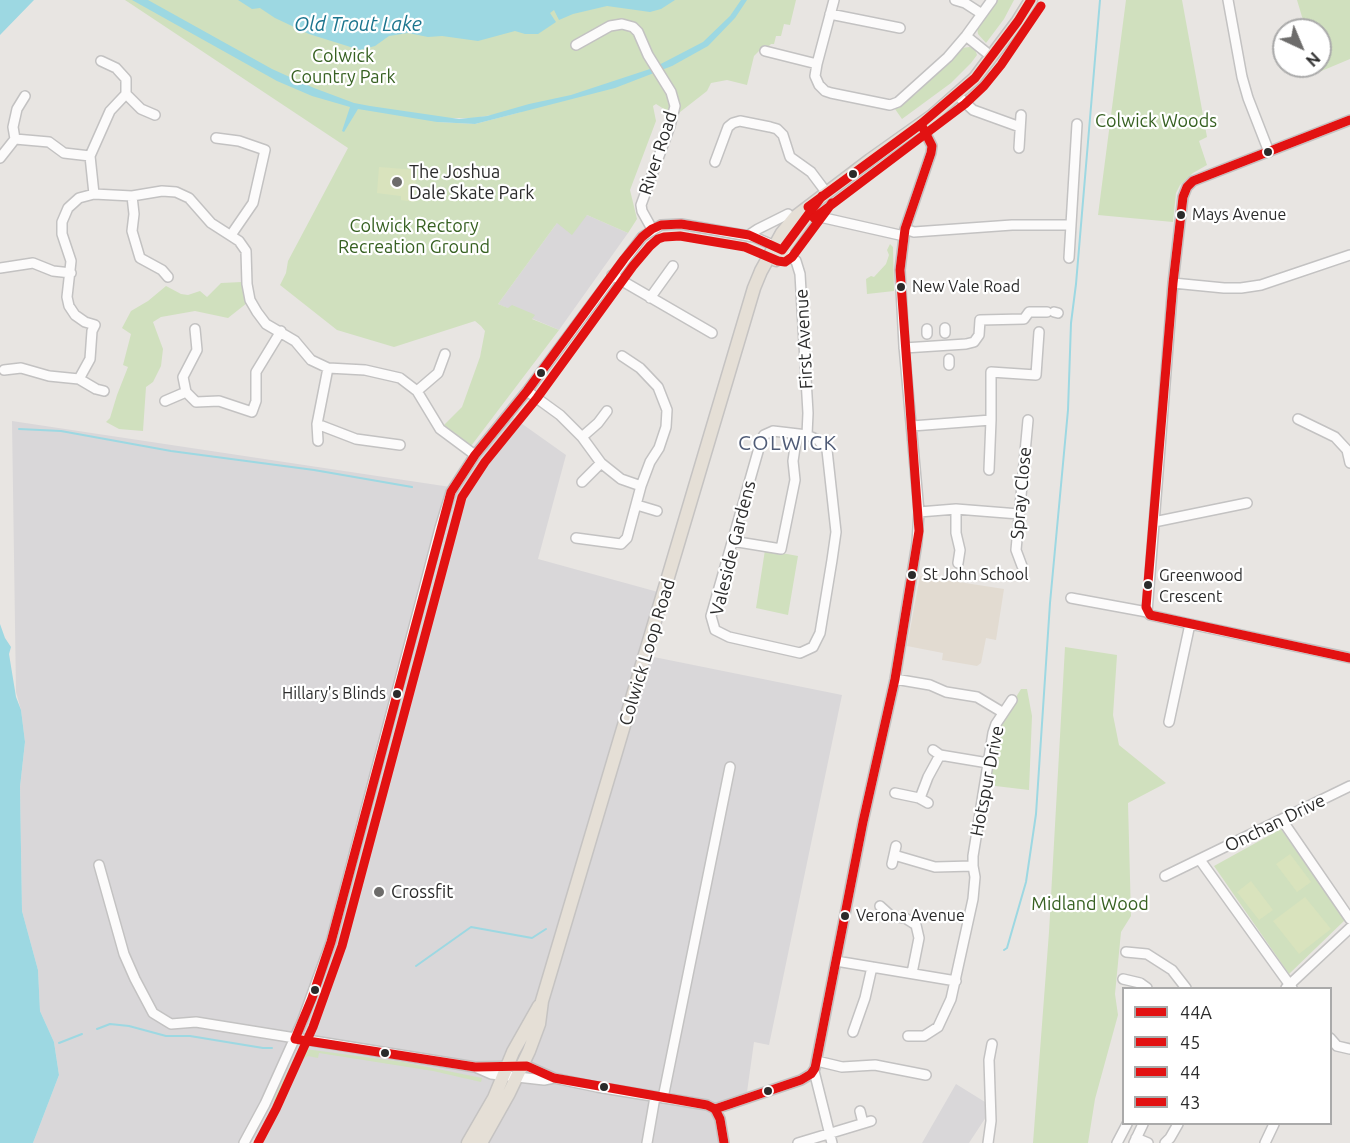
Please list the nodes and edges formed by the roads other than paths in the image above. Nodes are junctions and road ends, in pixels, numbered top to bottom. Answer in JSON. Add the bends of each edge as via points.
{"nodes":[{"id":1,"x":834,"y":0,"type":"edge"},
{"id":2,"x":955,"y":0,"type":"edge"},
{"id":3,"x":992,"y":0,"type":"edge"},
{"id":4,"x":1030,"y":0,"type":"edge"},
{"id":5,"x":1228,"y":0,"type":"edge"},
{"id":6,"x":830,"y":14,"type":"junction"},
{"id":7,"x":982,"y":14,"type":"junction"},
{"id":8,"x":895,"y":24,"type":"dead end"},
{"id":9,"x":966,"y":36,"type":"junction"},
{"id":10,"x":578,"y":48,"type":"dead end"},
{"id":11,"x":770,"y":50,"type":"dead end"},
{"id":12,"x":992,"y":57,"type":"junction"},
{"id":13,"x":106,"y":61,"type":"dead end"},
{"id":14,"x":817,"y":64,"type":"junction"},
{"id":15,"x":126,"y":94,"type":"junction"},
{"id":16,"x":957,"y":95,"type":"junction"},
{"id":17,"x":21,"y":98,"type":"dead end"},
{"id":18,"x":155,"y":115,"type":"dead end"},
{"id":19,"x":1021,"y":115,"type":"dead end"},
{"id":20,"x":1350,"y":120,"type":"edge"},
{"id":21,"x":921,"y":124,"type":"junction"},
{"id":22,"x":1077,"y":124,"type":"dead end"},
{"id":23,"x":1020,"y":127,"type":"junction"},
{"id":24,"x":216,"y":138,"type":"dead end"},
{"id":25,"x":15,"y":139,"type":"junction"},
{"id":26,"x":1019,"y":148,"type":"dead end"},
{"id":27,"x":1269,"y":152,"type":"junction"},
{"id":28,"x":90,"y":156,"type":"junction"},
{"id":29,"x":0,"y":158,"type":"edge"},
{"id":30,"x":716,"y":162,"type":"dead end"},
{"id":31,"x":94,"y":194,"type":"junction"},
{"id":32,"x":824,"y":194,"type":"junction"},
{"id":33,"x":132,"y":196,"type":"junction"},
{"id":34,"x":788,"y":214,"type":"dead end"},
{"id":35,"x":820,"y":217,"type":"dead end"},
{"id":36,"x":1071,"y":225,"type":"junction"},
{"id":37,"x":652,"y":229,"type":"junction"},
{"id":38,"x":904,"y":232,"type":"junction"},
{"id":39,"x":231,"y":235,"type":"junction"},
{"id":40,"x":749,"y":236,"type":"junction"},
{"id":41,"x":778,"y":248,"type":"junction"},
{"id":42,"x":1350,"y":255,"type":"edge"},
{"id":43,"x":1069,"y":258,"type":"dead end"},
{"id":44,"x":672,"y":266,"type":"dead end"},
{"id":45,"x":0,"y":268,"type":"edge"},
{"id":46,"x":70,"y":273,"type":"junction"},
{"id":47,"x":612,"y":275,"type":"junction"},
{"id":48,"x":168,"y":277,"type":"dead end"},
{"id":49,"x":1173,"y":283,"type":"junction"},
{"id":50,"x":650,"y":298,"type":"junction"},
{"id":51,"x":1053,"y":312,"type":"dead end"},
{"id":52,"x":709,"y":328,"type":"dead end"},
{"id":53,"x":195,"y":329,"type":"dead end"},
{"id":54,"x":281,"y":331,"type":"junction"},
{"id":55,"x":1039,"y":332,"type":"dead end"},
{"id":56,"x":904,"y":348,"type":"junction"},
{"id":57,"x":445,"y":354,"type":"dead end"},
{"id":58,"x":622,"y":356,"type":"dead end"},
{"id":59,"x":328,"y":368,"type":"junction"},
{"id":60,"x":4,"y":370,"type":"dead end"},
{"id":61,"x":79,"y":379,"type":"junction"},
{"id":62,"x":104,"y":391,"type":"dead end"},
{"id":63,"x":417,"y":391,"type":"junction"},
{"id":64,"x":527,"y":391,"type":"junction"},
{"id":65,"x":186,"y":392,"type":"junction"},
{"id":66,"x":165,"y":401,"type":"dead end"},
{"id":67,"x":607,"y":411,"type":"dead end"},
{"id":68,"x":1298,"y":419,"type":"dead end"},
{"id":69,"x":991,"y":420,"type":"junction"},
{"id":70,"x":1028,"y":420,"type":"dead end"},
{"id":71,"x":317,"y":424,"type":"junction"},
{"id":72,"x":912,"y":426,"type":"junction"},
{"id":73,"x":797,"y":434,"type":"junction"},
{"id":74,"x":807,"y":435,"type":"junction"},
{"id":75,"x":582,"y":437,"type":"junction"},
{"id":76,"x":318,"y":441,"type":"dead end"},
{"id":77,"x":400,"y":445,"type":"dead end"},
{"id":78,"x":475,"y":455,"type":"junction"},
{"id":79,"x":601,"y":463,"type":"junction"},
{"id":80,"x":1350,"y":463,"type":"edge"},
{"id":81,"x":989,"y":470,"type":"dead end"},
{"id":82,"x":582,"y":482,"type":"dead end"},
{"id":83,"x":641,"y":486,"type":"junction"},
{"id":84,"x":1247,"y":503,"type":"dead end"},
{"id":85,"x":637,"y":505,"type":"junction"},
{"id":86,"x":956,"y":509,"type":"junction"},
{"id":87,"x":657,"y":511,"type":"dead end"},
{"id":88,"x":919,"y":512,"type":"junction"},
{"id":89,"x":1019,"y":514,"type":"junction"},
{"id":90,"x":1154,"y":522,"type":"junction"},
{"id":91,"x":576,"y":538,"type":"dead end"},
{"id":92,"x":732,"y":541,"type":"junction"},
{"id":93,"x":958,"y":562,"type":"dead end"},
{"id":94,"x":1022,"y":566,"type":"dead end"},
{"id":95,"x":1071,"y":598,"type":"dead end"},
{"id":96,"x":1146,"y":612,"type":"junction"},
{"id":97,"x":1190,"y":624,"type":"junction"},
{"id":98,"x":1350,"y":658,"type":"edge"},
{"id":99,"x":896,"y":678,"type":"junction"},
{"id":100,"x":1012,"y":700,"type":"dead end"},
{"id":101,"x":1002,"y":712,"type":"junction"},
{"id":102,"x":1168,"y":722,"type":"dead end"},
{"id":103,"x":988,"y":763,"type":"junction"},
{"id":104,"x":730,"y":767,"type":"dead end"},
{"id":105,"x":1350,"y":786,"type":"edge"},
{"id":106,"x":895,"y":793,"type":"dead end"},
{"id":107,"x":1282,"y":820,"type":"junction"},
{"id":108,"x":894,"y":855,"type":"dead end"},
{"id":109,"x":1200,"y":860,"type":"junction"},
{"id":110,"x":99,"y":865,"type":"dead end"},
{"id":111,"x":973,"y":866,"type":"junction"},
{"id":112,"x":1165,"y":876,"type":"dead end"},
{"id":113,"x":882,"y":913,"type":"dead end"},
{"id":114,"x":1350,"y":919,"type":"edge"},
{"id":115,"x":1350,"y":928,"type":"edge"},
{"id":116,"x":1126,"y":952,"type":"dead end"},
{"id":117,"x":836,"y":960,"type":"junction"},
{"id":118,"x":872,"y":967,"type":"junction"},
{"id":119,"x":912,"y":973,"type":"junction"},
{"id":120,"x":1123,"y":979,"type":"dead end"},
{"id":121,"x":956,"y":981,"type":"junction"},
{"id":122,"x":1146,"y":987,"type":"edge"},
{"id":123,"x":1185,"y":987,"type":"edge"},
{"id":124,"x":1289,"y":987,"type":"edge"},
{"id":125,"x":542,"y":1000,"type":"junction"},
{"id":126,"x":853,"y":1032,"type":"dead end"},
{"id":127,"x":908,"y":1036,"type":"dead end"},
{"id":128,"x":295,"y":1039,"type":"junction"},
{"id":129,"x":1332,"y":1040,"type":"edge"},
{"id":130,"x":992,"y":1044,"type":"dead end"},
{"id":131,"x":1350,"y":1049,"type":"edge"},
{"id":132,"x":815,"y":1066,"type":"junction"},
{"id":133,"x":505,"y":1070,"type":"junction"},
{"id":134,"x":519,"y":1071,"type":"junction"},
{"id":135,"x":927,"y":1076,"type":"dead end"},
{"id":136,"x":659,"y":1098,"type":"junction"},
{"id":137,"x":715,"y":1109,"type":"junction"},
{"id":138,"x":860,"y":1111,"type":"dead end"},
{"id":139,"x":1126,"y":1125,"type":"edge"},
{"id":140,"x":1142,"y":1125,"type":"edge"},
{"id":141,"x":1177,"y":1125,"type":"edge"},
{"id":142,"x":1274,"y":1125,"type":"edge"},
{"id":143,"x":831,"y":1138,"type":"edge"},
{"id":144,"x":1135,"y":1140,"type":"edge"},
{"id":145,"x":244,"y":1143,"type":"edge"},
{"id":146,"x":468,"y":1143,"type":"edge"},
{"id":147,"x":481,"y":1143,"type":"edge"},
{"id":148,"x":647,"y":1143,"type":"edge"},
{"id":149,"x":724,"y":1143,"type":"edge"},
{"id":150,"x":798,"y":1143,"type":"edge"},
{"id":151,"x":988,"y":1143,"type":"edge"},
{"id":152,"x":1117,"y":1143,"type":"edge"},
{"id":153,"x":1148,"y":1143,"type":"edge"},
{"id":154,"x":1165,"y":1143,"type":"edge"},
{"id":155,"x":1265,"y":1143,"type":"edge"}],
"edges":[{"from":1,"to":6,"type":"street"},
{"from":2,"to":7,"type":"street"},
{"from":3,"to":7,"type":"street"},
{"from":4,"to":12,"type":"main road","name":"Colwick Loop Road"},
{"from":5,"to":27,"type":"street","via":[[1248,98]]},
{"from":6,"to":8,"type":"street"},
{"from":6,"to":14,"type":"street"},
{"from":7,"to":9,"type":"street"},
{"from":9,"to":12,"type":"street"},
{"from":9,"to":14,"type":"street","via":[[928,77],[890,105],[825,91],[815,76]]},
{"from":10,"to":37,"type":"street","name":"River Road","via":[[610,26],[621,24],[638,31],[672,92],[675,106],[670,126],[641,206]]},
{"from":11,"to":14,"type":"street"},
{"from":12,"to":16,"type":"main road","name":"Colwick Loop Road"},
{"from":13,"to":15,"type":"street","via":[[126,79]]},
{"from":15,"to":18,"type":"street","via":[[141,109]]},
{"from":15,"to":28,"type":"street","via":[[110,111]]},
{"from":16,"to":21,"type":"main road","name":"Colwick Loop Road"},
{"from":16,"to":23,"type":"street","via":[[973,110]]},
{"from":17,"to":25,"type":"street","via":[[13,128]]},
{"from":19,"to":23,"type":"street"},
{"from":20,"to":27,"type":"street"},
{"from":21,"to":32,"type":"main road","name":"Colwick Loop Road"},
{"from":21,"to":38,"type":"street","via":[[932,146],[931,153]]},
{"from":22,"to":36,"type":"street"},
{"from":23,"to":26,"type":"street"},
{"from":24,"to":39,"type":"street","via":[[264,150],[253,204]]},
{"from":25,"to":28,"type":"street","via":[[49,142],[64,153]]},
{"from":25,"to":29,"type":"street"},
{"from":27,"to":49,"type":"street","via":[[1193,181],[1187,187],[1181,203]]},
{"from":28,"to":31,"type":"street"},
{"from":30,"to":32,"type":"street","via":[[733,123],[777,129],[790,157],[811,172]]},
{"from":31,"to":33,"type":"street"},
{"from":31,"to":46,"type":"street","via":[[79,198],[68,208],[62,222]]},
{"from":32,"to":41,"type":"main road","name":"Colwick Loop Road","via":[[795,217]]},
{"from":33,"to":39,"type":"street","via":[[162,190],[176,192],[189,198],[211,223]]},
{"from":33,"to":48,"type":"street","via":[[132,231],[140,258]]},
{"from":34,"to":40,"type":"street"},
{"from":35,"to":38,"type":"street"},
{"from":36,"to":38,"type":"street"},
{"from":36,"to":43,"type":"street"},
{"from":37,"to":40,"type":"street","via":[[681,224]]},
{"from":37,"to":47,"type":"street"},
{"from":38,"to":56,"type":"street","via":[[900,288]]},
{"from":39,"to":54,"type":"street","via":[[246,251],[247,284],[256,312],[266,324]]},
{"from":40,"to":41,"type":"street"},
{"from":41,"to":74,"type":"street","name":"First Avenue","via":[[796,261],[800,274]]},
{"from":41,"to":125,"type":"main road","name":"Colwick Loop Road","via":[[758,280]]},
{"from":42,"to":49,"type":"street","via":[[1261,285],[1224,288]]},
{"from":44,"to":50,"type":"street","via":[[669,278]]},
{"from":45,"to":46,"type":"street","via":[[33,263]]},
{"from":46,"to":61,"type":"street","via":[[69,306],[75,315],[95,325],[90,359]]},
{"from":47,"to":50,"type":"street"},
{"from":47,"to":64,"type":"street"},
{"from":49,"to":90,"type":"street"},
{"from":50,"to":52,"type":"street"},
{"from":51,"to":56,"type":"street","via":[[1029,312],[1024,319],[980,320],[974,342],[947,346],[927,338]]},
{"from":53,"to":65,"type":"street","via":[[197,350],[183,377]]},
{"from":54,"to":59,"type":"street","via":[[311,360]]},
{"from":54,"to":65,"type":"street","via":[[256,372],[252,412],[219,401],[196,402]]},
{"from":55,"to":69,"type":"street","via":[[1036,375],[991,372]]},
{"from":56,"to":72,"type":"street"},
{"from":57,"to":63,"type":"street","via":[[438,373]]},
{"from":58,"to":83,"type":"street","via":[[658,387],[667,410],[666,427]]},
{"from":59,"to":63,"type":"street","via":[[365,370],[400,378]]},
{"from":59,"to":71,"type":"street"},
{"from":60,"to":61,"type":"street","via":[[21,368]]},
{"from":61,"to":62,"type":"street"},
{"from":63,"to":78,"type":"street","via":[[440,429]]},
{"from":64,"to":75,"type":"street"},
{"from":64,"to":78,"type":"street"},
{"from":65,"to":66,"type":"street"},
{"from":67,"to":75,"type":"street"},
{"from":68,"to":80,"type":"street","via":[[1335,437],[1347,450]]},
{"from":69,"to":72,"type":"street"},
{"from":69,"to":81,"type":"street"},
{"from":70,"to":89,"type":"street","name":"Spray Close"},
{"from":71,"to":76,"type":"street"},
{"from":71,"to":77,"type":"street","via":[[356,439]]},
{"from":72,"to":88,"type":"street"},
{"from":73,"to":74,"type":"street","name":"Valeside Gardens"},
{"from":73,"to":92,"type":"street","name":"Valeside Gardens","via":[[773,431],[764,435]]},
{"from":73,"to":92,"type":"street","via":[[795,480],[781,549]]},
{"from":74,"to":92,"type":"street","name":"Valeside Gardens","via":[[827,450],[836,532],[820,633],[813,647],[800,653],[729,637],[715,630],[711,616]]},
{"from":75,"to":79,"type":"street"},
{"from":78,"to":128,"type":"street","via":[[451,492],[331,942]]},
{"from":79,"to":82,"type":"street"},
{"from":79,"to":83,"type":"street","via":[[621,479]]},
{"from":83,"to":85,"type":"street"},
{"from":84,"to":90,"type":"street"},
{"from":85,"to":87,"type":"street"},
{"from":85,"to":91,"type":"street","via":[[627,538],[621,544]]},
{"from":86,"to":88,"type":"street"},
{"from":86,"to":89,"type":"street"},
{"from":86,"to":93,"type":"street"},
{"from":88,"to":99,"type":"street"},
{"from":89,"to":94,"type":"street","name":"Spray Close","via":[[1016,550]]},
{"from":90,"to":96,"type":"street"},
{"from":95,"to":96,"type":"street"},
{"from":96,"to":97,"type":"street"},
{"from":97,"to":98,"type":"street"},
{"from":97,"to":102,"type":"street"},
{"from":99,"to":101,"type":"street","via":[[977,697]]},
{"from":99,"to":117,"type":"street"},
{"from":100,"to":101,"type":"street","name":"Hotspur Drive"},
{"from":101,"to":103,"type":"street","name":"Hotspur Drive","via":[[993,733]]},
{"from":103,"to":106,"type":"street","via":[[937,752],[924,801]]},
{"from":103,"to":111,"type":"street","name":"Hotspur Drive"},
{"from":104,"to":136,"type":"street"},
{"from":105,"to":107,"type":"street","name":"Onchan Drive"},
{"from":107,"to":109,"type":"street","name":"Onchan Drive"},
{"from":107,"to":114,"type":"street"},
{"from":108,"to":111,"type":"street","via":[[935,867]]},
{"from":109,"to":112,"type":"street","name":"Onchan Drive"},
{"from":109,"to":124,"type":"street"},
{"from":110,"to":128,"type":"street","via":[[124,954],[153,1013],[171,1024],[196,1022]]},
{"from":111,"to":121,"type":"street","name":"Hotspur Drive","via":[[973,899]]},
{"from":113,"to":119,"type":"street","via":[[916,925],[919,938]]},
{"from":115,"to":124,"type":"street"},
{"from":116,"to":123,"type":"street","via":[[1147,954],[1172,970]]},
{"from":117,"to":118,"type":"street"},
{"from":117,"to":132,"type":"street"},
{"from":118,"to":119,"type":"street"},
{"from":118,"to":126,"type":"street"},
{"from":119,"to":121,"type":"street"},
{"from":120,"to":122,"type":"street"},
{"from":121,"to":127,"type":"street","name":"Hotspur Drive","via":[[938,1027],[924,1036]]},
{"from":125,"to":133,"type":"main road","name":"Colwick Loop Road"},
{"from":125,"to":134,"type":"main road","name":"Colwick Loop Road","via":[[539,1024]]},
{"from":128,"to":133,"type":"street","via":[[475,1067],[491,1074]]},
{"from":128,"to":145,"type":"street"},
{"from":129,"to":131,"type":"street"},
{"from":130,"to":151,"type":"street"},
{"from":132,"to":135,"type":"street","via":[[875,1065],[917,1070]]},
{"from":132,"to":137,"type":"street","via":[[801,1080]]},
{"from":132,"to":143,"type":"street"},
{"from":133,"to":134,"type":"street"},
{"from":133,"to":146,"type":"main road","name":"Colwick Loop Road"},
{"from":134,"to":136,"type":"street","via":[[534,1068],[555,1078]]},
{"from":134,"to":147,"type":"main road","name":"Colwick Loop Road"},
{"from":136,"to":137,"type":"street"},
{"from":136,"to":148,"type":"street"},
{"from":137,"to":149,"type":"street"},
{"from":138,"to":143,"type":"street","via":[[867,1122]]},
{"from":139,"to":152,"type":"street"},
{"from":140,"to":144,"type":"street"},
{"from":141,"to":154,"type":"street"},
{"from":142,"to":155,"type":"street"},
{"from":143,"to":150,"type":"street"},
{"from":144,"to":153,"type":"street"}]}
